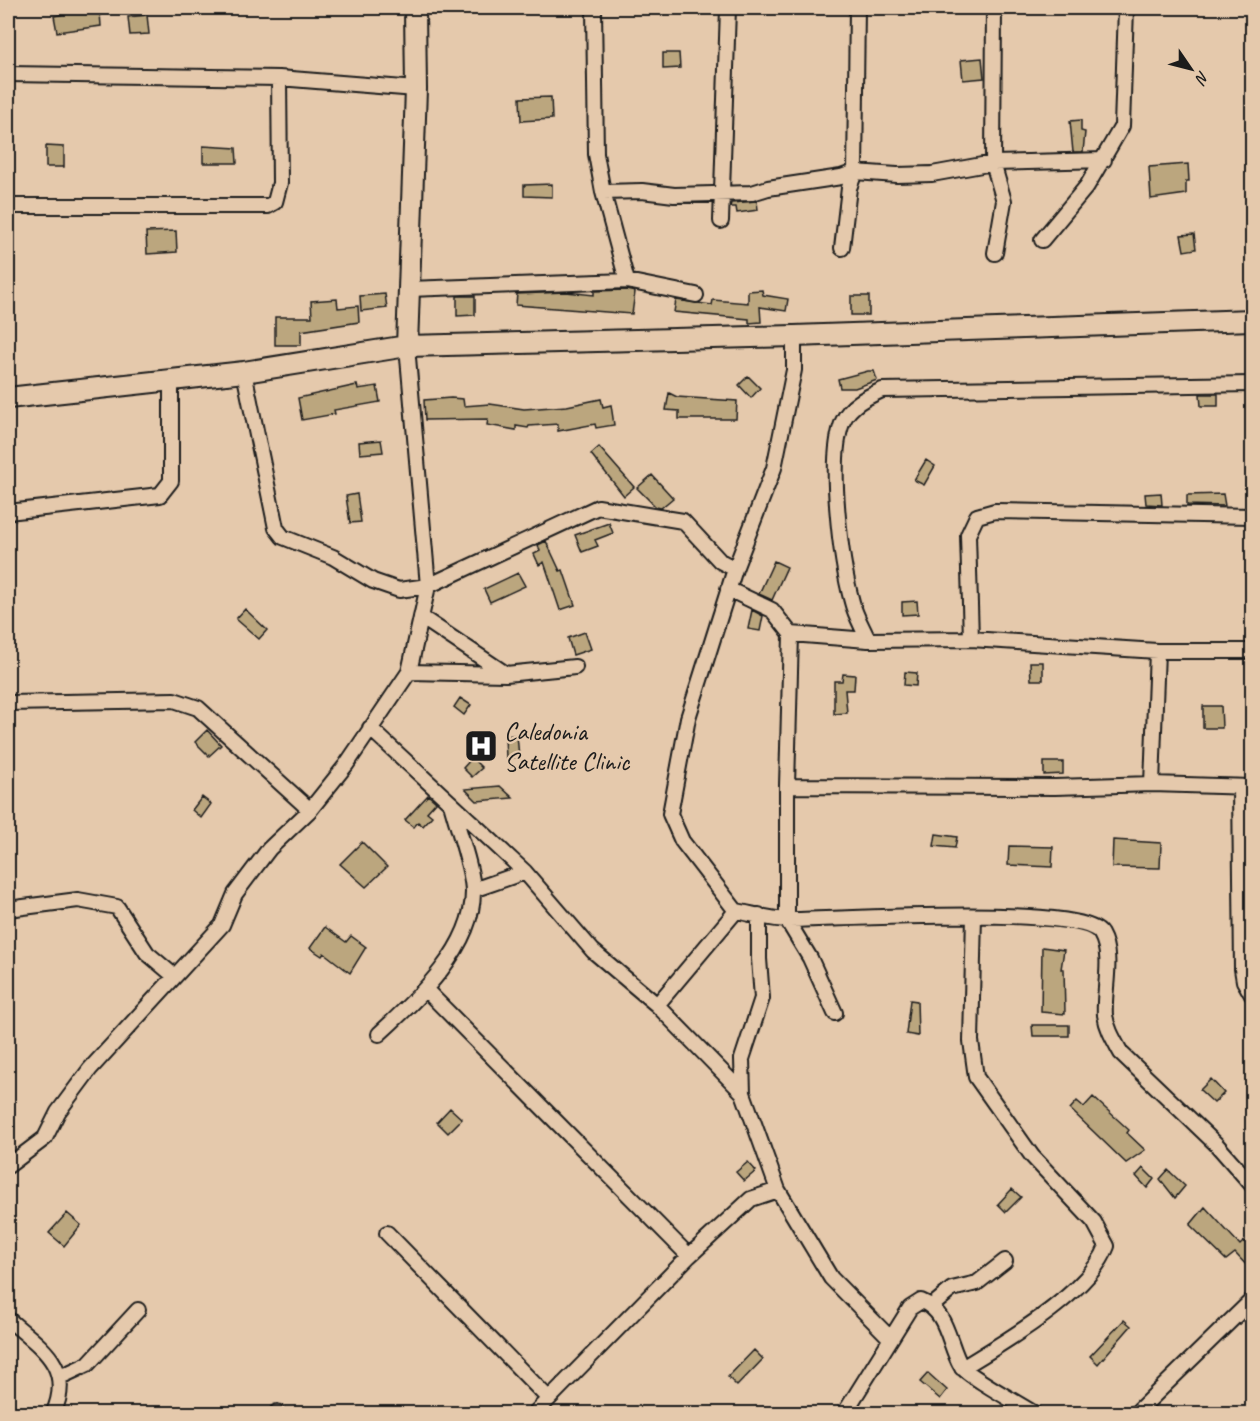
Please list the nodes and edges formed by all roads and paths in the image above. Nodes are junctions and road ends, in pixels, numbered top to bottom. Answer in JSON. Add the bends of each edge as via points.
{"nodes":[{"id":1,"x":415,"y":8,"type":"edge"},
{"id":2,"x":594,"y":8,"type":"edge"},
{"id":3,"x":728,"y":8,"type":"edge"},
{"id":4,"x":857,"y":8,"type":"edge"},
{"id":5,"x":994,"y":8,"type":"edge"},
{"id":6,"x":1126,"y":8,"type":"edge"},
{"id":7,"x":8,"y":74,"type":"edge"},
{"id":8,"x":279,"y":78,"type":"junction"},
{"id":9,"x":416,"y":89,"type":"junction"},
{"id":10,"x":1104,"y":160,"type":"junction"},
{"id":11,"x":993,"y":163,"type":"junction"},
{"id":12,"x":855,"y":172,"type":"junction"},
{"id":13,"x":603,"y":192,"type":"junction"},
{"id":14,"x":722,"y":194,"type":"junction"},
{"id":15,"x":8,"y":206,"type":"edge"},
{"id":16,"x":721,"y":221,"type":"dead end"},
{"id":17,"x":1042,"y":240,"type":"dead end"},
{"id":18,"x":843,"y":248,"type":"dead end"},
{"id":19,"x":995,"y":254,"type":"dead end"},
{"id":20,"x":627,"y":281,"type":"junction"},
{"id":21,"x":409,"y":289,"type":"junction"},
{"id":22,"x":696,"y":295,"type":"dead end"},
{"id":23,"x":1252,"y":320,"type":"edge"},
{"id":24,"x":794,"y":336,"type":"junction"},
{"id":25,"x":407,"y":346,"type":"junction"},
{"id":26,"x":244,"y":372,"type":"junction"},
{"id":27,"x":171,"y":379,"type":"junction"},
{"id":28,"x":1252,"y":384,"type":"edge"},
{"id":29,"x":8,"y":398,"type":"edge"},
{"id":30,"x":8,"y":512,"type":"edge"},
{"id":31,"x":1252,"y":516,"type":"edge"},
{"id":32,"x":735,"y":569,"type":"junction"},
{"id":33,"x":428,"y":586,"type":"junction"},
{"id":34,"x":728,"y":589,"type":"junction"},
{"id":35,"x":421,"y":617,"type":"junction"},
{"id":36,"x":791,"y":634,"type":"junction"},
{"id":37,"x":971,"y":639,"type":"junction"},
{"id":38,"x":868,"y":640,"type":"junction"},
{"id":39,"x":1157,"y":651,"type":"junction"},
{"id":40,"x":1252,"y":651,"type":"edge"},
{"id":41,"x":575,"y":668,"type":"dead end"},
{"id":42,"x":409,"y":672,"type":"junction"},
{"id":43,"x":506,"y":674,"type":"junction"},
{"id":44,"x":8,"y":704,"type":"edge"},
{"id":45,"x":370,"y":728,"type":"junction"},
{"id":46,"x":1152,"y":784,"type":"junction"},
{"id":47,"x":787,"y":786,"type":"junction"},
{"id":48,"x":1246,"y":787,"type":"edge"},
{"id":49,"x":451,"y":803,"type":"junction"},
{"id":50,"x":310,"y":810,"type":"junction"},
{"id":51,"x":525,"y":872,"type":"junction"},
{"id":52,"x":473,"y":890,"type":"junction"},
{"id":53,"x":8,"y":909,"type":"edge"},
{"id":54,"x":736,"y":911,"type":"junction"},
{"id":55,"x":759,"y":915,"type":"junction"},
{"id":56,"x":974,"y":916,"type":"junction"},
{"id":57,"x":787,"y":920,"type":"junction"},
{"id":58,"x":173,"y":975,"type":"junction"},
{"id":59,"x":426,"y":990,"type":"junction"},
{"id":60,"x":1252,"y":995,"type":"edge"},
{"id":61,"x":657,"y":1005,"type":"junction"},
{"id":62,"x":835,"y":1013,"type":"dead end"},
{"id":63,"x":379,"y":1034,"type":"dead end"},
{"id":64,"x":743,"y":1093,"type":"junction"},
{"id":65,"x":8,"y":1166,"type":"edge"},
{"id":66,"x":1252,"y":1185,"type":"edge"},
{"id":67,"x":778,"y":1190,"type":"junction"},
{"id":68,"x":387,"y":1233,"type":"dead end"},
{"id":69,"x":688,"y":1256,"type":"junction"},
{"id":70,"x":1005,"y":1261,"type":"dead end"},
{"id":71,"x":1252,"y":1300,"type":"edge"},
{"id":72,"x":933,"y":1305,"type":"junction"},
{"id":73,"x":138,"y":1310,"type":"dead end"},
{"id":74,"x":8,"y":1319,"type":"edge"},
{"id":75,"x":890,"y":1338,"type":"junction"},
{"id":76,"x":962,"y":1368,"type":"junction"},
{"id":77,"x":60,"y":1377,"type":"junction"},
{"id":78,"x":549,"y":1399,"type":"junction"},
{"id":79,"x":53,"y":1413,"type":"edge"},
{"id":80,"x":534,"y":1413,"type":"edge"},
{"id":81,"x":844,"y":1413,"type":"edge"},
{"id":82,"x":1035,"y":1413,"type":"edge"},
{"id":83,"x":1135,"y":1413,"type":"edge"}],
"edges":[{"from":1,"to":9,"type":"street"},
{"from":2,"to":13,"type":"street","via":[[596,153]]},
{"from":3,"to":14,"type":"street"},
{"from":4,"to":12,"type":"street"},
{"from":5,"to":11,"type":"street"},
{"from":6,"to":10,"type":"street","via":[[1122,126]]},
{"from":7,"to":8,"type":"street"},
{"from":8,"to":9,"type":"street"},
{"from":8,"to":15,"type":"street","via":[[280,183],[275,202],[268,206]]},
{"from":9,"to":21,"type":"street"},
{"from":10,"to":11,"type":"street"},
{"from":10,"to":17,"type":"street"},
{"from":11,"to":12,"type":"street","via":[[932,174]]},
{"from":11,"to":19,"type":"street","via":[[1004,201]]},
{"from":12,"to":14,"type":"street","via":[[752,193]]},
{"from":12,"to":18,"type":"street","via":[[849,188]]},
{"from":13,"to":14,"type":"street"},
{"from":13,"to":20,"type":"street"},
{"from":14,"to":16,"type":"street"},
{"from":20,"to":21,"type":"street"},
{"from":20,"to":22,"type":"street"},
{"from":21,"to":25,"type":"street"},
{"from":23,"to":24,"type":"street"},
{"from":24,"to":25,"type":"street"},
{"from":24,"to":32,"type":"street","via":[[794,370],[774,468]]},
{"from":25,"to":26,"type":"street"},
{"from":25,"to":33,"type":"street"},
{"from":26,"to":27,"type":"street"},
{"from":26,"to":33,"type":"street","via":[[276,528],[284,537],[333,557],[374,581],[399,590]]},
{"from":27,"to":29,"type":"street"},
{"from":27,"to":30,"type":"street","via":[[171,481],[160,495]]},
{"from":28,"to":38,"type":"street","via":[[882,390],[861,400],[844,418],[836,462],[847,578],[852,604]]},
{"from":31,"to":37,"type":"street","via":[[995,511],[977,516],[968,535]]},
{"from":32,"to":33,"type":"street","via":[[720,561],[683,521],[598,507]]},
{"from":32,"to":34,"type":"street"},
{"from":33,"to":35,"type":"street"},
{"from":34,"to":36,"type":"street","via":[[772,610]]},
{"from":34,"to":54,"type":"street","via":[[688,718],[670,814],[687,849]]},
{"from":35,"to":42,"type":"street"},
{"from":35,"to":43,"type":"street"},
{"from":36,"to":38,"type":"street"},
{"from":36,"to":47,"type":"street"},
{"from":37,"to":38,"type":"street"},
{"from":37,"to":39,"type":"street"},
{"from":39,"to":40,"type":"street"},
{"from":39,"to":46,"type":"street"},
{"from":41,"to":43,"type":"street"},
{"from":42,"to":43,"type":"street"},
{"from":42,"to":45,"type":"street"},
{"from":44,"to":50,"type":"street","via":[[174,700],[198,708]]},
{"from":45,"to":49,"type":"street"},
{"from":45,"to":50,"type":"street"},
{"from":46,"to":47,"type":"street"},
{"from":46,"to":48,"type":"street"},
{"from":47,"to":57,"type":"street"},
{"from":48,"to":60,"type":"street","via":[[1242,969]]},
{"from":49,"to":51,"type":"street"},
{"from":49,"to":52,"type":"street"},
{"from":50,"to":58,"type":"street","via":[[269,849],[235,894],[222,925]]},
{"from":51,"to":52,"type":"street"},
{"from":51,"to":61,"type":"street","via":[[593,951]]},
{"from":52,"to":59,"type":"street","via":[[471,918]]},
{"from":53,"to":58,"type":"street","via":[[78,900],[117,907],[147,953]]},
{"from":54,"to":55,"type":"street"},
{"from":54,"to":61,"type":"street"},
{"from":55,"to":57,"type":"street"},
{"from":55,"to":64,"type":"street","via":[[762,998],[742,1059]]},
{"from":56,"to":57,"type":"street"},
{"from":56,"to":66,"type":"street","via":[[1043,917],[1090,925],[1100,932],[1106,949],[1105,1015],[1115,1043],[1132,1066],[1216,1144]]},
{"from":56,"to":76,"type":"street","via":[[971,1041],[976,1077],[1032,1156],[1094,1222],[1107,1246],[1101,1262],[1041,1318]]},
{"from":57,"to":62,"type":"street","via":[[810,958]]},
{"from":58,"to":65,"type":"street","via":[[90,1069],[58,1112],[45,1138]]},
{"from":59,"to":63,"type":"street"},
{"from":59,"to":69,"type":"street"},
{"from":61,"to":64,"type":"street"},
{"from":64,"to":67,"type":"street"},
{"from":67,"to":69,"type":"street","via":[[751,1199]]},
{"from":67,"to":75,"type":"street","via":[[831,1278]]},
{"from":68,"to":78,"type":"street"},
{"from":69,"to":78,"type":"street"},
{"from":70,"to":72,"type":"street","via":[[977,1283],[952,1290]]},
{"from":71,"to":83,"type":"street"},
{"from":72,"to":75,"type":"street","via":[[921,1301],[910,1308]]},
{"from":72,"to":76,"type":"street"},
{"from":73,"to":77,"type":"street","via":[[88,1364]]},
{"from":74,"to":77,"type":"street","via":[[50,1356]]},
{"from":75,"to":81,"type":"street"},
{"from":76,"to":82,"type":"street"},
{"from":77,"to":79,"type":"street","via":[[60,1398]]},
{"from":78,"to":80,"type":"street"}]}
